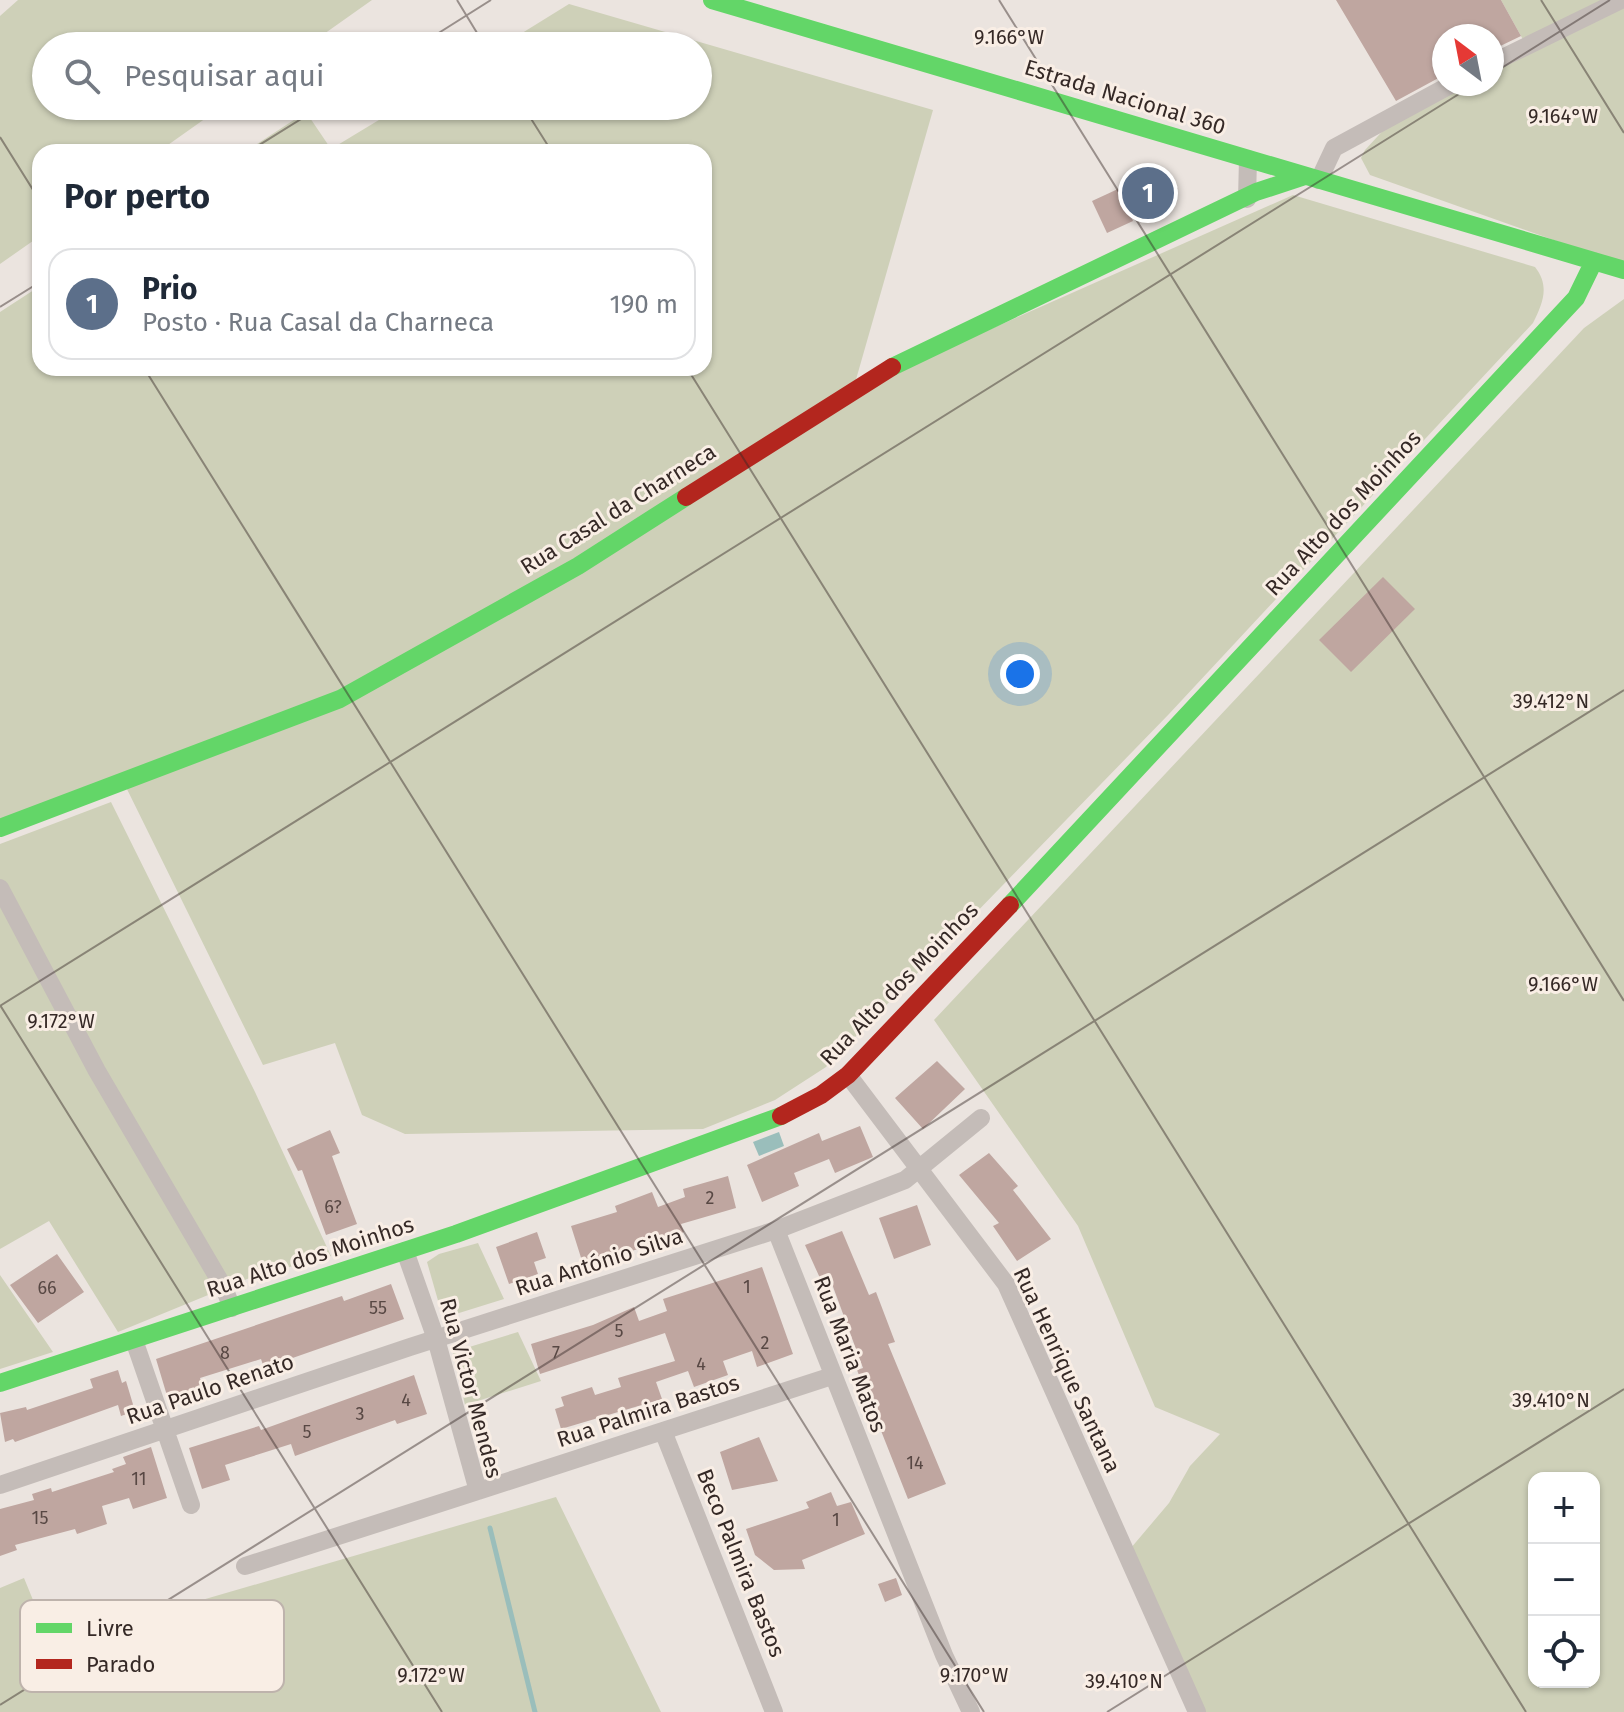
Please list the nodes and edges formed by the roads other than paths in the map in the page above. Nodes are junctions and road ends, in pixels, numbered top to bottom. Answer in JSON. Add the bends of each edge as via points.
{"nodes":[{"id":1,"x":712,"y":0,"type":"edge"},
{"id":2,"x":1621,"y":0,"type":"edge"},
{"id":3,"x":1504,"y":57,"type":"edge"},
{"id":4,"x":1432,"y":95,"type":"edge"},
{"id":5,"x":1248,"y":159,"type":"junction"},
{"id":6,"x":1273,"y":166,"type":"junction"},
{"id":7,"x":1312,"y":178,"type":"junction"},
{"id":8,"x":1252,"y":196,"type":"junction"},
{"id":9,"x":1594,"y":261,"type":"junction"},
{"id":10,"x":1624,"y":270,"type":"edge"},
{"id":11,"x":0,"y":828,"type":"edge"},
{"id":12,"x":0,"y":888,"type":"edge"},
{"id":13,"x":848,"y":1075,"type":"junction"},
{"id":14,"x":981,"y":1118,"type":"dead end"},
{"id":15,"x":920,"y":1168,"type":"junction"},
{"id":16,"x":776,"y":1230,"type":"junction"},
{"id":17,"x":405,"y":1251,"type":"junction"},
{"id":18,"x":232,"y":1308,"type":"junction"},
{"id":19,"x":436,"y":1339,"type":"junction"},
{"id":20,"x":134,"y":1340,"type":"junction"},
{"id":21,"x":832,"y":1376,"type":"junction"},
{"id":22,"x":0,"y":1383,"type":"edge"},
{"id":23,"x":164,"y":1430,"type":"junction"},
{"id":24,"x":663,"y":1431,"type":"junction"},
{"id":25,"x":0,"y":1485,"type":"edge"},
{"id":26,"x":478,"y":1491,"type":"junction"},
{"id":27,"x":191,"y":1505,"type":"dead end"},
{"id":28,"x":245,"y":1566,"type":"dead end"},
{"id":29,"x":774,"y":1712,"type":"edge"},
{"id":30,"x":971,"y":1712,"type":"edge"},
{"id":31,"x":1197,"y":1712,"type":"edge"}],
"edges":[{"from":1,"to":5,"type":"street","name":"Estrada Nacional 360"},
{"from":2,"to":3,"type":"street"},
{"from":4,"to":7,"type":"street","via":[[1334,148]]},
{"from":5,"to":6,"type":"street","name":"Estrada Nacional 360"},
{"from":5,"to":8,"type":"street"},
{"from":6,"to":7,"type":"street","name":"Estrada Nacional 360"},
{"from":6,"to":8,"type":"street"},
{"from":7,"to":8,"type":"street","name":"Rua Casal da Charneca"},
{"from":7,"to":9,"type":"street"},
{"from":8,"to":11,"type":"street","name":"Rua Casal da Charneca","via":[[876,375],[578,566],[340,699]]},
{"from":9,"to":10,"type":"street"},
{"from":9,"to":13,"type":"street","name":"Rua Alto dos Moinhos","via":[[1576,298]]},
{"from":12,"to":18,"type":"street"},
{"from":13,"to":15,"type":"street","name":"Rua Henrique Santana"},
{"from":13,"to":17,"type":"street","name":"Rua Alto dos Moinhos","via":[[763,1125]]},
{"from":14,"to":15,"type":"street"},
{"from":15,"to":16,"type":"street","via":[[905,1180]]},
{"from":15,"to":31,"type":"street","name":"Rua Henrique Santana","via":[[1006,1284]]},
{"from":16,"to":19,"type":"street","name":"Rua António Silva"},
{"from":16,"to":21,"type":"street","name":"Rua Maria Matos"},
{"from":17,"to":18,"type":"street","name":"Rua Alto dos Moinhos"},
{"from":17,"to":19,"type":"street","name":"Rua Victor Mendes"},
{"from":18,"to":20,"type":"street","name":"Rua Alto dos Moinhos"},
{"from":19,"to":23,"type":"street","name":"Rua Paulo Renato"},
{"from":19,"to":26,"type":"street","name":"Rua Victor Mendes"},
{"from":20,"to":22,"type":"street","name":"Rua Alto dos Moinhos"},
{"from":20,"to":23,"type":"street"},
{"from":21,"to":24,"type":"street","name":"Rua Palmira Bastos"},
{"from":21,"to":30,"type":"street","name":"Rua Maria Matos"},
{"from":23,"to":25,"type":"street","name":"Rua Paulo Renato"},
{"from":23,"to":27,"type":"street"},
{"from":24,"to":26,"type":"street","name":"Rua Palmira Bastos"},
{"from":24,"to":29,"type":"street","name":"Beco Palmira Bastos"},
{"from":26,"to":28,"type":"street","name":"Rua Victor Mendes"}]}
